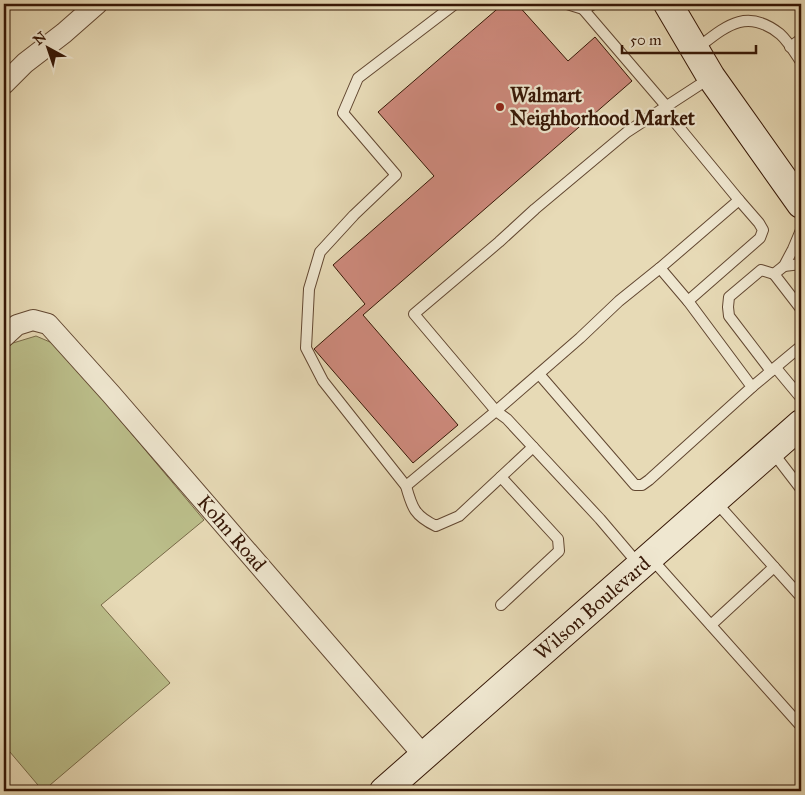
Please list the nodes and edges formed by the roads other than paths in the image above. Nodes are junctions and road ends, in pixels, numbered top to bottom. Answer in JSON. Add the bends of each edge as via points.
{"nodes":[{"id":1,"x":97,"y":4,"type":"edge"},
{"id":2,"x":455,"y":4,"type":"edge"},
{"id":3,"x":567,"y":4,"type":"edge"},
{"id":4,"x":594,"y":4,"type":"edge"},
{"id":5,"x":668,"y":4,"type":"edge"},
{"id":6,"x":583,"y":9,"type":"junction"},
{"id":7,"x":801,"y":40,"type":"edge"},
{"id":8,"x":790,"y":48,"type":"junction"},
{"id":9,"x":694,"y":50,"type":"junction"},
{"id":10,"x":801,"y":62,"type":"edge"},
{"id":11,"x":711,"y":77,"type":"junction"},
{"id":12,"x":4,"y":84,"type":"edge"},
{"id":13,"x":665,"y":108,"type":"junction"},
{"id":14,"x":739,"y":200,"type":"junction"},
{"id":15,"x":801,"y":204,"type":"edge"},
{"id":16,"x":801,"y":230,"type":"edge"},
{"id":17,"x":801,"y":264,"type":"edge"},
{"id":18,"x":784,"y":266,"type":"junction"},
{"id":19,"x":660,"y":268,"type":"junction"},
{"id":20,"x":774,"y":274,"type":"junction"},
{"id":21,"x":688,"y":301,"type":"junction"},
{"id":22,"x":801,"y":309,"type":"edge"},
{"id":23,"x":4,"y":337,"type":"edge"},
{"id":24,"x":801,"y":346,"type":"edge"},
{"id":25,"x":773,"y":370,"type":"junction"},
{"id":26,"x":539,"y":374,"type":"junction"},
{"id":27,"x":752,"y":387,"type":"junction"},
{"id":28,"x":801,"y":398,"type":"edge"},
{"id":29,"x":496,"y":411,"type":"junction"},
{"id":30,"x":801,"y":424,"type":"edge"},
{"id":31,"x":533,"y":447,"type":"junction"},
{"id":32,"x":771,"y":450,"type":"junction"},
{"id":33,"x":502,"y":477,"type":"junction"},
{"id":34,"x":406,"y":486,"type":"junction"},
{"id":35,"x":801,"y":489,"type":"edge"},
{"id":36,"x":714,"y":500,"type":"junction"},
{"id":37,"x":645,"y":561,"type":"junction"},
{"id":38,"x":774,"y":568,"type":"junction"},
{"id":39,"x":801,"y":597,"type":"edge"},
{"id":40,"x":501,"y":605,"type":"dead end"},
{"id":41,"x":711,"y":625,"type":"junction"},
{"id":42,"x":801,"y":722,"type":"edge"},
{"id":43,"x":424,"y":756,"type":"junction"},
{"id":44,"x":384,"y":791,"type":"edge"}],
"edges":[{"from":1,"to":12,"type":"street"},
{"from":2,"to":34,"type":"lane","via":[[358,78],[343,113],[396,175],[320,252],[309,289],[306,348],[323,381]]},
{"from":3,"to":6,"type":"lane"},
{"from":4,"to":6,"type":"lane"},
{"from":5,"to":9,"type":"main road"},
{"from":6,"to":13,"type":"lane"},
{"from":7,"to":8,"type":"lane"},
{"from":8,"to":9,"type":"lane","via":[[781,35],[764,24],[748,20],[735,23]]},
{"from":8,"to":10,"type":"lane"},
{"from":9,"to":11,"type":"main road"},
{"from":11,"to":13,"type":"lane"},
{"from":11,"to":15,"type":"main road"},
{"from":13,"to":14,"type":"lane"},
{"from":13,"to":29,"type":"lane","via":[[627,132],[414,314]]},
{"from":14,"to":19,"type":"lane"},
{"from":14,"to":21,"type":"lane","via":[[763,230],[760,238]]},
{"from":16,"to":18,"type":"lane"},
{"from":17,"to":18,"type":"lane"},
{"from":18,"to":20,"type":"lane"},
{"from":19,"to":21,"type":"lane"},
{"from":19,"to":26,"type":"lane"},
{"from":20,"to":22,"type":"lane"},
{"from":20,"to":25,"type":"lane","via":[[761,270],[729,297],[728,306],[729,316]]},
{"from":21,"to":27,"type":"lane"},
{"from":23,"to":43,"type":"street","name":"Kohn Road","via":[[17,325],[33,320],[48,324]]},
{"from":24,"to":25,"type":"lane"},
{"from":25,"to":27,"type":"lane"},
{"from":25,"to":28,"type":"lane"},
{"from":26,"to":27,"type":"lane","via":[[635,485],[649,480]]},
{"from":26,"to":29,"type":"lane"},
{"from":29,"to":31,"type":"lane"},
{"from":29,"to":34,"type":"lane"},
{"from":30,"to":32,"type":"main road","name":"Wilson Boulevard"},
{"from":31,"to":33,"type":"lane"},
{"from":31,"to":37,"type":"lane","via":[[600,519]]},
{"from":32,"to":35,"type":"lane"},
{"from":32,"to":36,"type":"main road","name":"Wilson Boulevard"},
{"from":33,"to":34,"type":"lane","via":[[459,516],[436,526],[424,520],[411,506]]},
{"from":33,"to":40,"type":"lane","via":[[558,539],[559,551]]},
{"from":36,"to":37,"type":"main road","name":"Wilson Boulevard"},
{"from":36,"to":38,"type":"lane"},
{"from":37,"to":41,"type":"lane"},
{"from":37,"to":43,"type":"main road","name":"Wilson Boulevard"},
{"from":38,"to":39,"type":"lane"},
{"from":38,"to":41,"type":"lane"},
{"from":41,"to":42,"type":"lane","via":[[799,724]]},
{"from":43,"to":44,"type":"main road","name":"Wilson Boulevard"}]}
